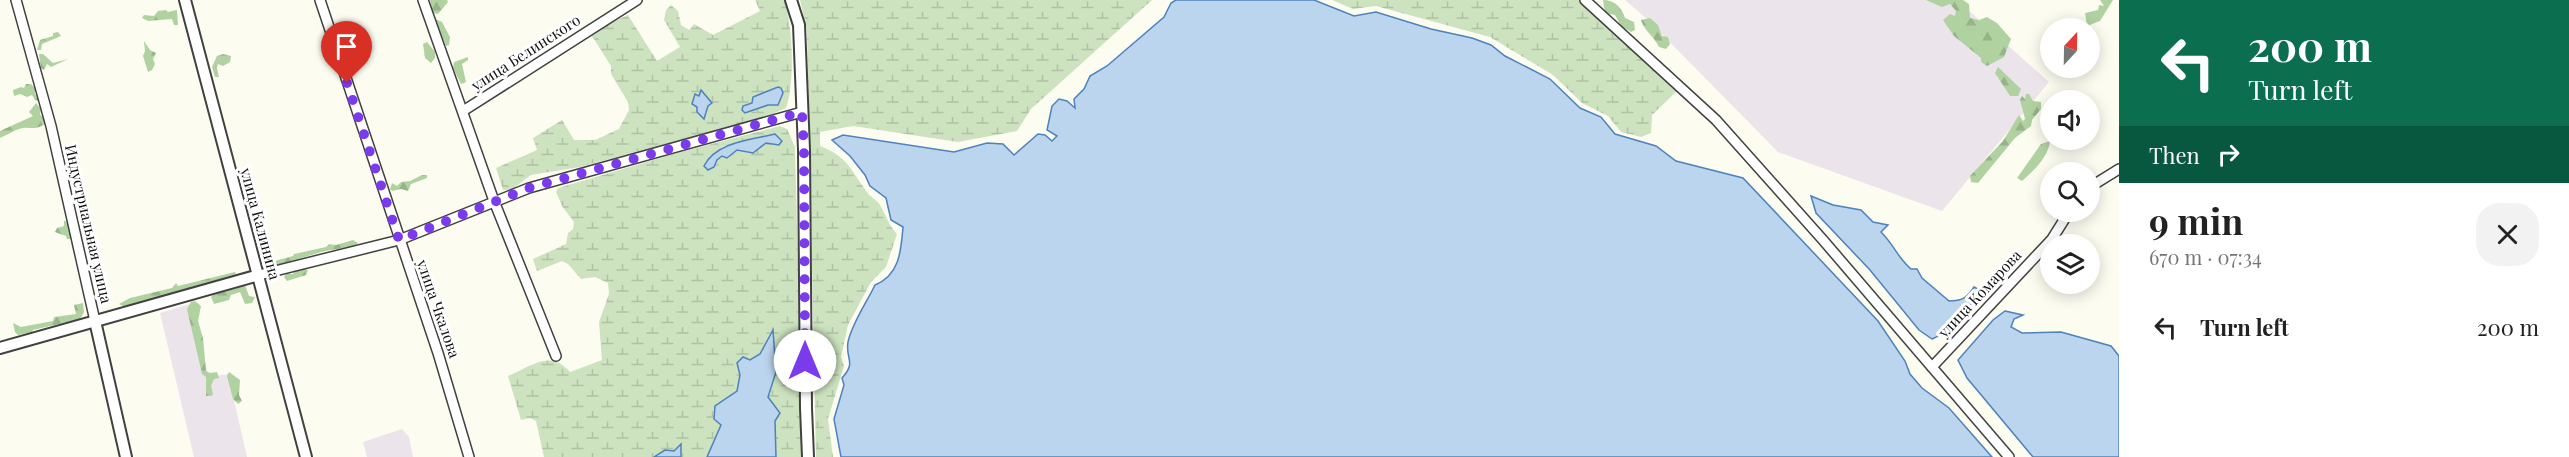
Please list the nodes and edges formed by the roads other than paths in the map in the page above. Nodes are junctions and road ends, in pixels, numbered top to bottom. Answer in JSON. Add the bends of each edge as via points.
{"nodes":[{"id":1,"x":16,"y":0,"type":"edge"},
{"id":2,"x":185,"y":0,"type":"edge"},
{"id":3,"x":320,"y":0,"type":"edge"},
{"id":4,"x":423,"y":0,"type":"edge"},
{"id":5,"x":637,"y":0,"type":"edge"},
{"id":6,"x":791,"y":0,"type":"edge"},
{"id":7,"x":1585,"y":0,"type":"edge"},
{"id":8,"x":463,"y":111,"type":"junction"},
{"id":9,"x":802,"y":112,"type":"junction"},
{"id":10,"x":2119,"y":168,"type":"edge"},
{"id":11,"x":2100,"y":180,"type":"edge"},
{"id":12,"x":494,"y":201,"type":"junction"},
{"id":13,"x":2063,"y":222,"type":"edge"},
{"id":14,"x":399,"y":240,"type":"junction"},
{"id":15,"x":259,"y":276,"type":"junction"},
{"id":16,"x":95,"y":321,"type":"junction"},
{"id":17,"x":0,"y":348,"type":"edge"},
{"id":18,"x":556,"y":356,"type":"dead end"},
{"id":19,"x":1932,"y":367,"type":"junction"},
{"id":20,"x":126,"y":457,"type":"edge"},
{"id":21,"x":306,"y":457,"type":"edge"},
{"id":22,"x":469,"y":457,"type":"edge"},
{"id":23,"x":808,"y":457,"type":"edge"},
{"id":24,"x":2009,"y":457,"type":"edge"}],
"edges":[{"from":1,"to":16,"type":"street","name":"Индустриальная улица","via":[[51,126]]},
{"from":2,"to":15,"type":"street","name":"улица Калинина"},
{"from":3,"to":14,"type":"street","name":"улица Чкалова"},
{"from":4,"to":8,"type":"street"},
{"from":5,"to":8,"type":"street","name":"улица Белинского"},
{"from":6,"to":9,"type":"street","via":[[799,26]]},
{"from":7,"to":19,"type":"street","via":[[1716,120]]},
{"from":8,"to":12,"type":"street"},
{"from":9,"to":12,"type":"street"},
{"from":9,"to":23,"type":"street"},
{"from":10,"to":11,"type":"street"},
{"from":12,"to":14,"type":"street"},
{"from":12,"to":18,"type":"street"},
{"from":13,"to":19,"type":"street","name":"улица Комарова","via":[[2052,239]]},
{"from":14,"to":15,"type":"street"},
{"from":14,"to":22,"type":"street","name":"улица Чкалова"},
{"from":15,"to":16,"type":"street"},
{"from":15,"to":21,"type":"street","name":"улица Калинина"},
{"from":16,"to":17,"type":"street"},
{"from":16,"to":20,"type":"street","name":"Индустриальная улица"},
{"from":19,"to":24,"type":"street"}]}
